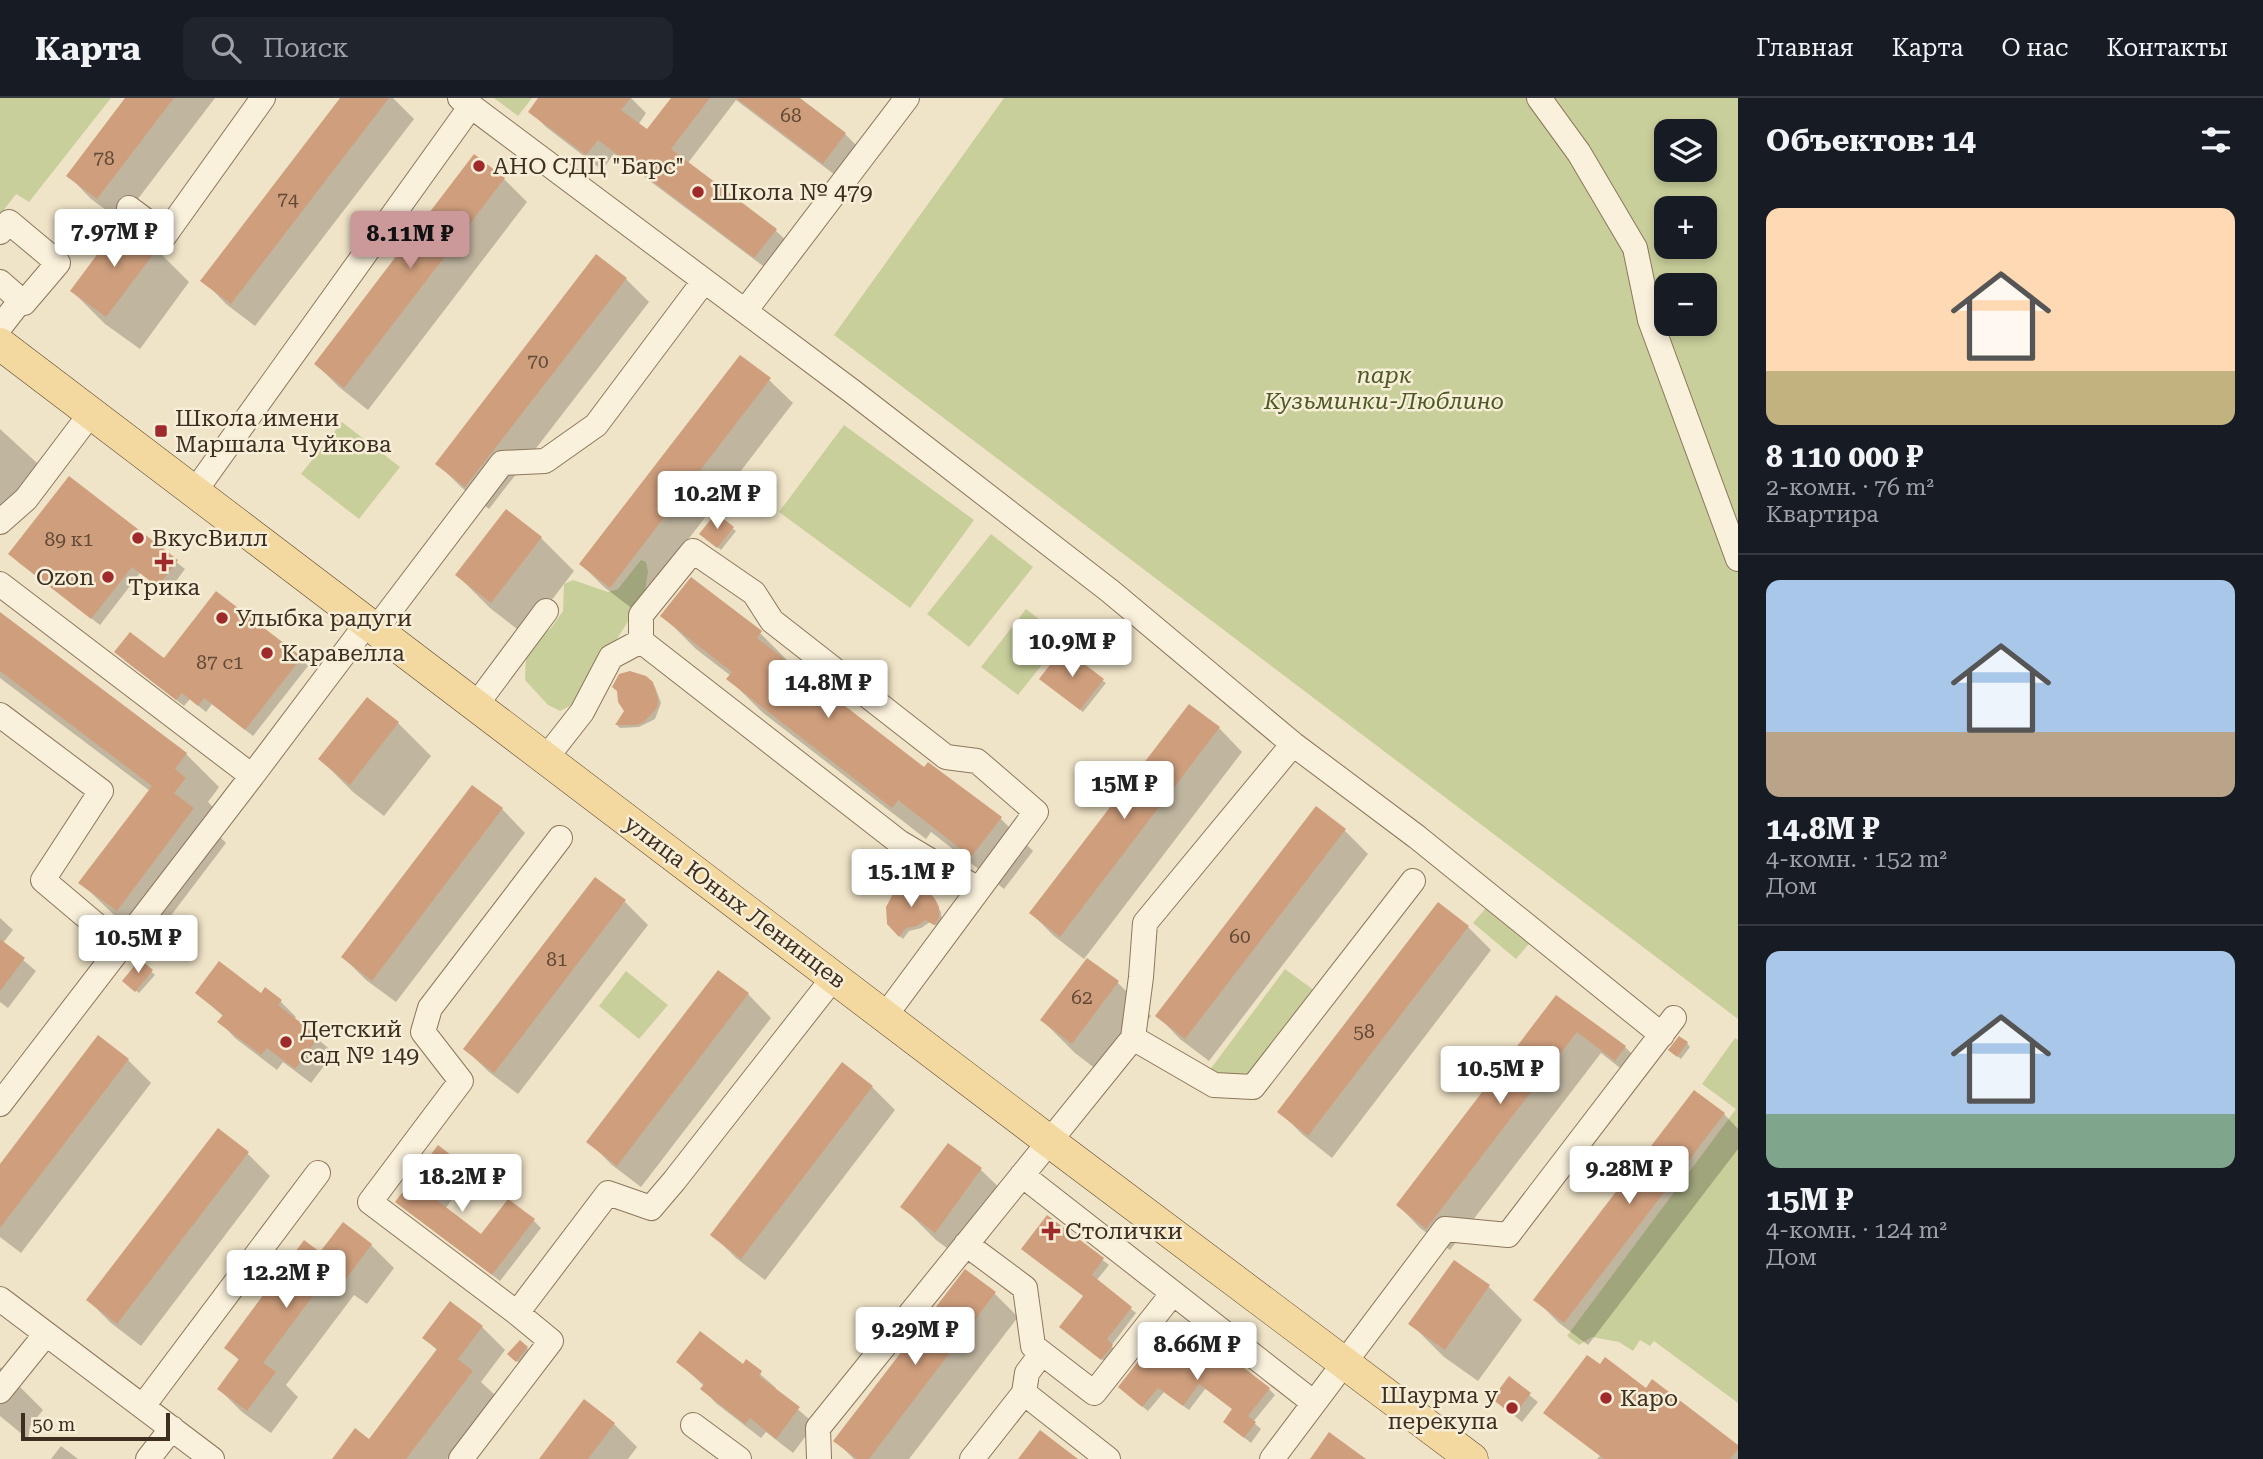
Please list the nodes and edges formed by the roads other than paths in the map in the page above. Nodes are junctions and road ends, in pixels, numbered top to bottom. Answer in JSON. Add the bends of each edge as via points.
{"nodes":[{"id":1,"x":263,"y":98,"type":"edge"},
{"id":2,"x":907,"y":98,"type":"edge"},
{"id":3,"x":1539,"y":98,"type":"edge"},
{"id":4,"x":465,"y":102,"type":"edge"},
{"id":5,"x":129,"y":208,"type":"dead end"},
{"id":6,"x":0,"y":232,"type":"edge"},
{"id":7,"x":704,"y":281,"type":"junction"},
{"id":8,"x":0,"y":282,"type":"edge"},
{"id":9,"x":21,"y":300,"type":"junction"},
{"id":10,"x":745,"y":311,"type":"junction"},
{"id":11,"x":0,"y":327,"type":"edge"},
{"id":12,"x":0,"y":344,"type":"edge"},
{"id":13,"x":91,"y":413,"type":"junction"},
{"id":14,"x":195,"y":491,"type":"junction"},
{"id":15,"x":0,"y":522,"type":"edge"},
{"id":16,"x":1738,"y":559,"type":"edge"},
{"id":17,"x":0,"y":584,"type":"edge"},
{"id":18,"x":546,"y":611,"type":"dead end"},
{"id":19,"x":372,"y":625,"type":"junction"},
{"id":20,"x":641,"y":641,"type":"junction"},
{"id":21,"x":476,"y":705,"type":"junction"},
{"id":22,"x":0,"y":715,"type":"edge"},
{"id":23,"x":1293,"y":744,"type":"junction"},
{"id":24,"x":546,"y":758,"type":"junction"},
{"id":25,"x":252,"y":776,"type":"junction"},
{"id":26,"x":560,"y":838,"type":"dead end"},
{"id":27,"x":1413,"y":881,"type":"dead end"},
{"id":28,"x":978,"y":889,"type":"junction"},
{"id":29,"x":121,"y":946,"type":"junction"},
{"id":30,"x":834,"y":978,"type":"junction"},
{"id":31,"x":885,"y":1016,"type":"junction"},
{"id":32,"x":1133,"y":1038,"type":"junction"},
{"id":33,"x":0,"y":1104,"type":"edge"},
{"id":34,"x":1049,"y":1141,"type":"junction"},
{"id":35,"x":318,"y":1173,"type":"dead end"},
{"id":36,"x":1022,"y":1175,"type":"junction"},
{"id":37,"x":966,"y":1244,"type":"junction"},
{"id":38,"x":1173,"y":1293,"type":"junction"},
{"id":39,"x":0,"y":1299,"type":"edge"},
{"id":40,"x":517,"y":1313,"type":"junction"},
{"id":41,"x":46,"y":1334,"type":"junction"},
{"id":42,"x":1042,"y":1353,"type":"junction"},
{"id":43,"x":1345,"y":1363,"type":"junction"},
{"id":44,"x":0,"y":1391,"type":"edge"},
{"id":45,"x":1024,"y":1393,"type":"junction"},
{"id":46,"x":1314,"y":1403,"type":"junction"},
{"id":47,"x":143,"y":1406,"type":"junction"},
{"id":48,"x":693,"y":1425,"type":"dead end"},
{"id":49,"x":172,"y":1428,"type":"junction"},
{"id":50,"x":148,"y":1459,"type":"edge"},
{"id":51,"x":212,"y":1459,"type":"edge"},
{"id":52,"x":461,"y":1459,"type":"edge"},
{"id":53,"x":739,"y":1459,"type":"edge"},
{"id":54,"x":819,"y":1459,"type":"edge"},
{"id":55,"x":972,"y":1459,"type":"edge"},
{"id":56,"x":1108,"y":1459,"type":"edge"},
{"id":57,"x":1272,"y":1459,"type":"edge"},
{"id":58,"x":1472,"y":1459,"type":"edge"}],
"edges":[{"from":1,"to":5,"type":"lane","via":[[165,235]]},
{"from":2,"to":10,"type":"lane"},
{"from":3,"to":16,"type":"lane","via":[[1579,153],[1635,248],[1650,320]]},
{"from":4,"to":7,"type":"lane"},
{"from":4,"to":14,"type":"lane"},
{"from":6,"to":9,"type":"lane","via":[[9,222],[58,263],[24,303]]},
{"from":7,"to":10,"type":"lane"},
{"from":7,"to":19,"type":"lane","via":[[596,425],[545,461],[502,463]]},
{"from":8,"to":9,"type":"lane"},
{"from":9,"to":11,"type":"lane"},
{"from":10,"to":23,"type":"lane","via":[[1110,591]]},
{"from":12,"to":13,"type":"main road","name":"улица Юных Ленинцев"},
{"from":13,"to":14,"type":"main road","name":"улица Юных Ленинцев"},
{"from":13,"to":15,"type":"lane","via":[[26,499]]},
{"from":14,"to":19,"type":"main road","name":"улица Юных Ленинцев"},
{"from":17,"to":25,"type":"lane"},
{"from":18,"to":21,"type":"lane"},
{"from":19,"to":21,"type":"main road","name":"улица Юных Ленинцев"},
{"from":19,"to":25,"type":"lane"},
{"from":20,"to":24,"type":"lane","via":[[611,657],[582,712]]},
{"from":20,"to":28,"type":"lane","via":[[899,842]]},
{"from":20,"to":28,"type":"lane","via":[[641,615],[693,551],[754,593],[772,621],[946,757],[977,761],[1036,812]]},
{"from":21,"to":24,"type":"main road","name":"улица Юных Ленинцев"},
{"from":22,"to":29,"type":"lane","via":[[101,791],[43,880]]},
{"from":23,"to":32,"type":"lane","via":[[1145,923]]},
{"from":23,"to":43,"type":"lane","via":[[1668,1026],[1508,1235],[1445,1229]]},
{"from":24,"to":30,"type":"main road","name":"улица Юных Ленинцев"},
{"from":25,"to":29,"type":"lane"},
{"from":26,"to":40,"type":"lane","via":[[430,1008],[423,1032],[461,1081],[370,1202]]},
{"from":27,"to":32,"type":"lane","via":[[1253,1087],[1214,1085]]},
{"from":28,"to":31,"type":"lane"},
{"from":29,"to":33,"type":"lane"},
{"from":30,"to":31,"type":"main road","name":"улица Юных Ленинцев"},
{"from":30,"to":40,"type":"lane","via":[[651,1208],[608,1192]]},
{"from":31,"to":34,"type":"main road","name":"улица Юных Ленинцев"},
{"from":32,"to":34,"type":"lane"},
{"from":34,"to":36,"type":"lane"},
{"from":34,"to":43,"type":"main road","name":"улица Юных Ленинцев"},
{"from":35,"to":47,"type":"lane"},
{"from":36,"to":37,"type":"lane"},
{"from":36,"to":38,"type":"lane"},
{"from":37,"to":42,"type":"lane","via":[[1025,1288],[1033,1346]]},
{"from":37,"to":54,"type":"lane","via":[[818,1428]]},
{"from":38,"to":42,"type":"lane","via":[[1094,1393]]},
{"from":38,"to":46,"type":"lane"},
{"from":39,"to":41,"type":"lane"},
{"from":40,"to":52,"type":"lane","via":[[551,1341]]},
{"from":41,"to":44,"type":"lane"},
{"from":41,"to":47,"type":"lane"},
{"from":42,"to":45,"type":"lane","via":[[1027,1373]]},
{"from":43,"to":46,"type":"lane"},
{"from":43,"to":58,"type":"main road","name":"улица Юных Ленинцев"},
{"from":45,"to":55,"type":"lane"},
{"from":45,"to":56,"type":"lane"},
{"from":46,"to":57,"type":"lane"},
{"from":47,"to":49,"type":"lane"},
{"from":48,"to":53,"type":"lane"},
{"from":49,"to":50,"type":"lane"},
{"from":49,"to":51,"type":"lane"}]}
